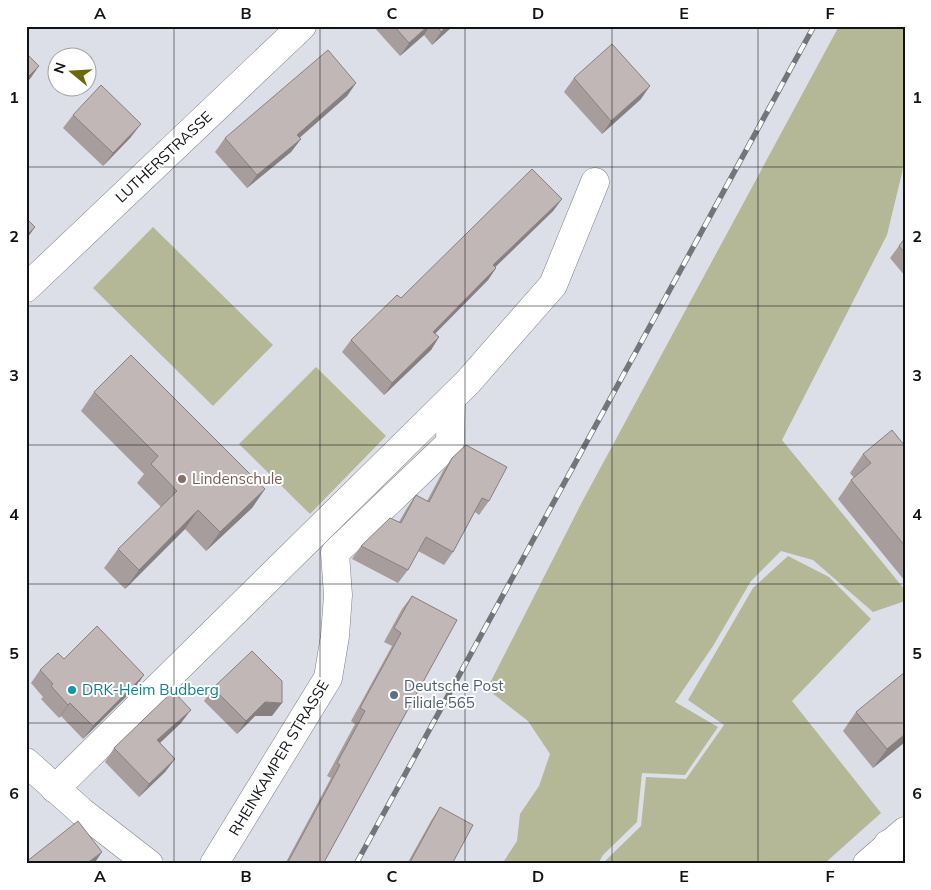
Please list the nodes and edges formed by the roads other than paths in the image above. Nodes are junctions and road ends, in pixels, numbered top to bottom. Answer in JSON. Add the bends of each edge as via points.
{"nodes":[{"id":1,"x":302,"y":26,"type":"edge"},
{"id":2,"x":595,"y":182,"type":"dead end"},
{"id":3,"x":26,"y":288,"type":"edge"},
{"id":4,"x":451,"y":399,"type":"junction"},
{"id":5,"x":26,"y":762,"type":"edge"},
{"id":6,"x":55,"y":789,"type":"junction"},
{"id":7,"x":899,"y":846,"type":"edge"},
{"id":8,"x":149,"y":864,"type":"edge"},
{"id":9,"x":214,"y":864,"type":"edge"},
{"id":10,"x":867,"y":864,"type":"edge"}],
"edges":[{"from":1,"to":3,"type":"street","name":"LUTHERSTRASSE"},
{"from":2,"to":4,"type":"street","via":[[553,285]]},
{"from":4,"to":6,"type":"street"},
{"from":4,"to":9,"type":"street","name":"RHEINKAMPER STRASSE","via":[[450,444],[335,553],[338,595],[328,678]]},
{"from":5,"to":6,"type":"street"},
{"from":6,"to":8,"type":"street"},
{"from":7,"to":10,"type":"street"}]}
